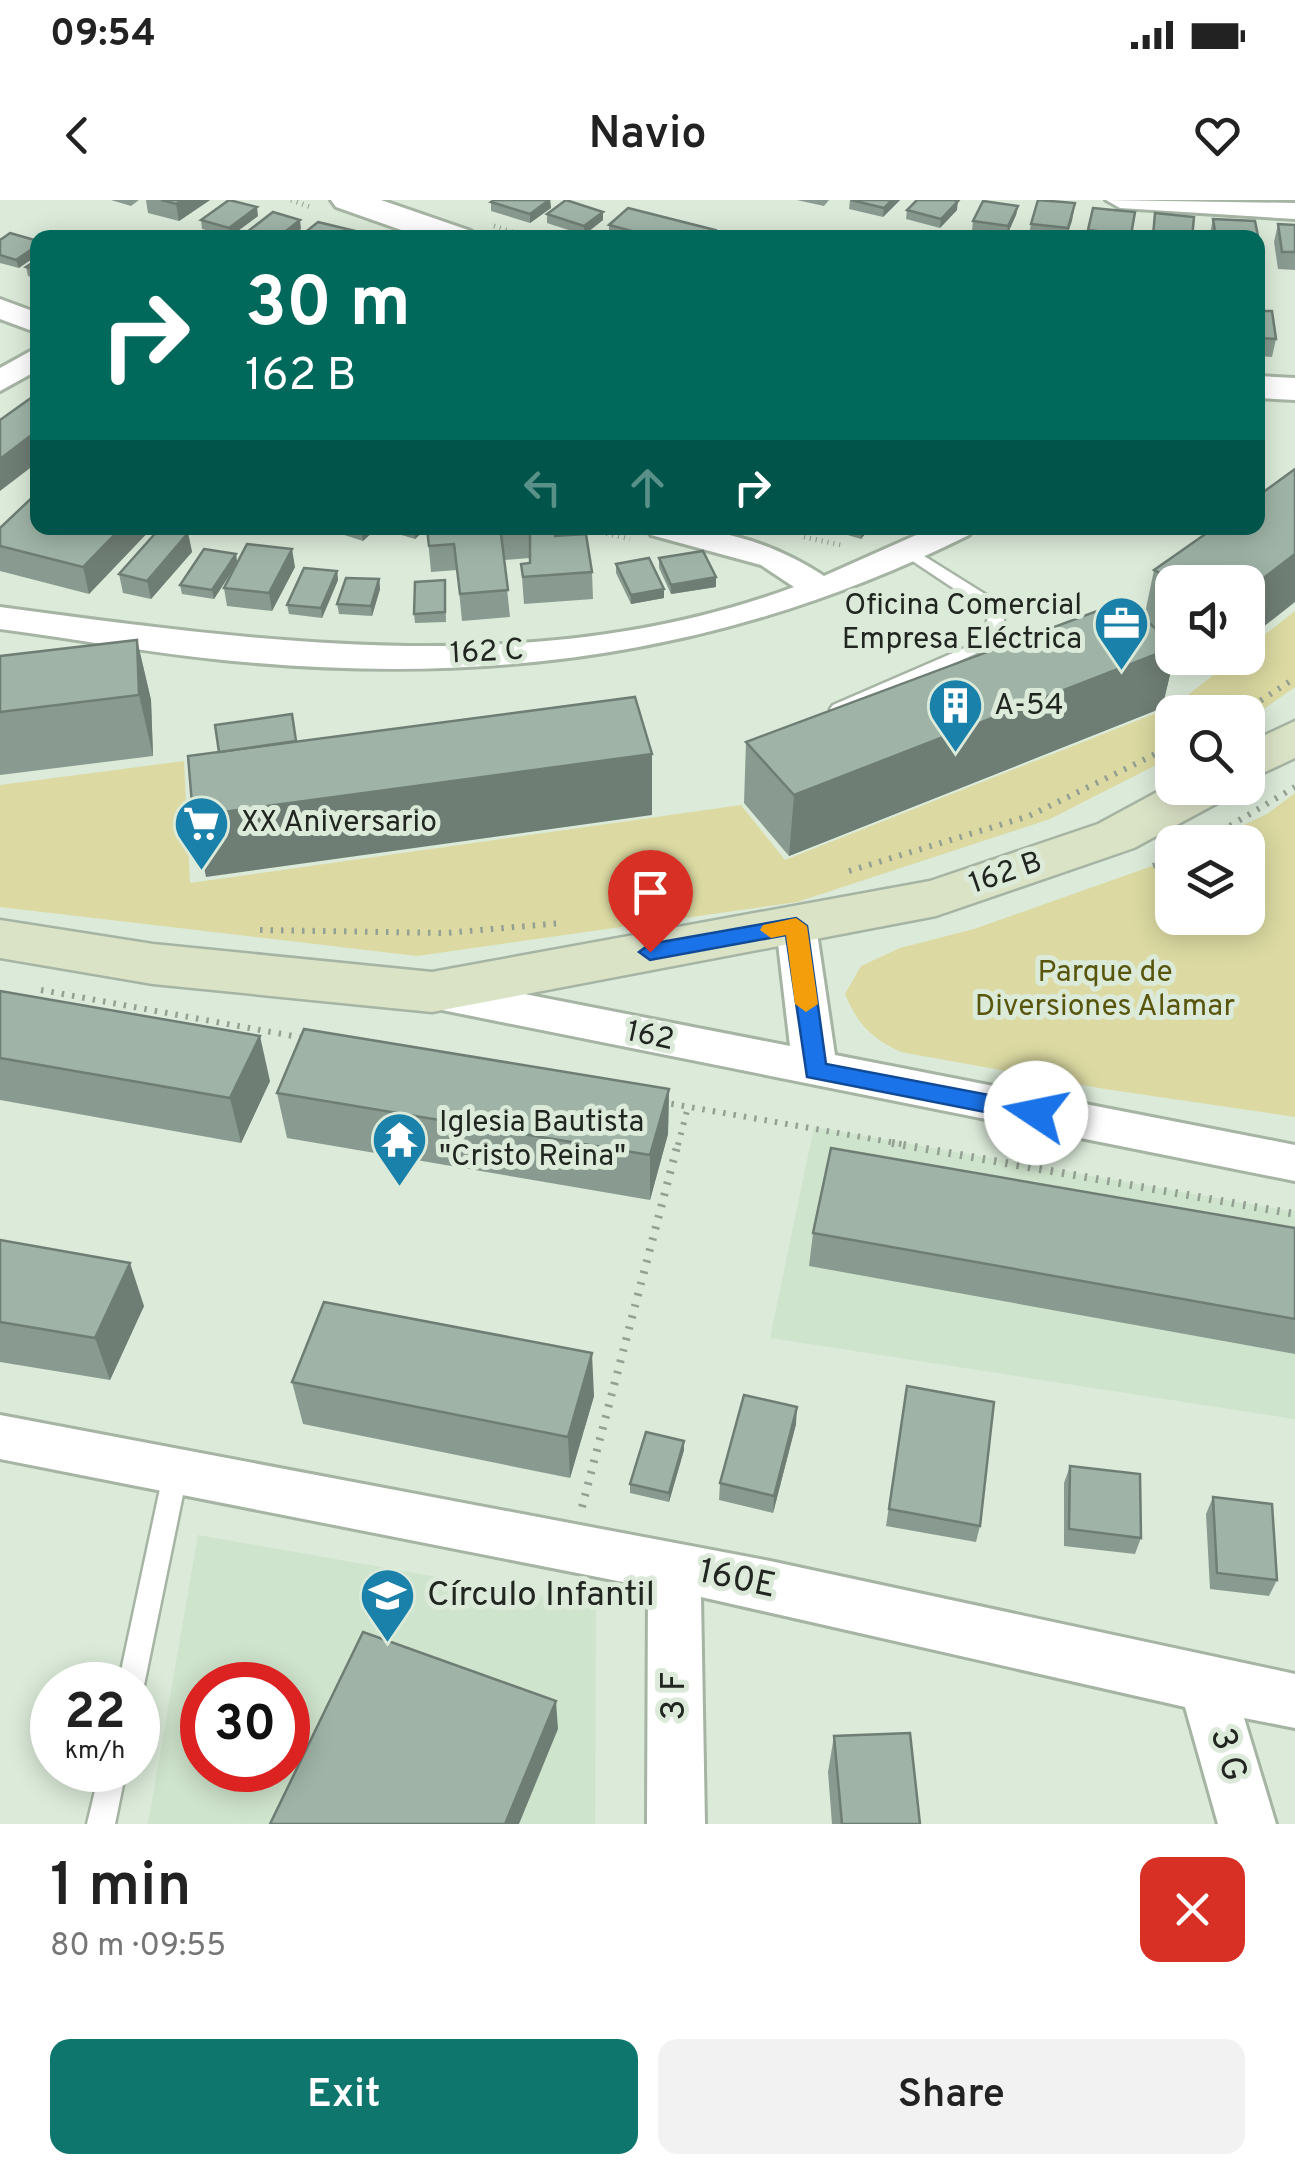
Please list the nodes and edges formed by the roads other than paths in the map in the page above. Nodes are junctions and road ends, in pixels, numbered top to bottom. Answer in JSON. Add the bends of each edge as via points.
{"nodes":[{"id":1,"x":348,"y":200,"type":"edge"},
{"id":2,"x":1120,"y":200,"type":"edge"},
{"id":3,"x":1295,"y":211,"type":"edge"},
{"id":4,"x":436,"y":230,"type":"edge"},
{"id":5,"x":0,"y":308,"type":"edge"},
{"id":6,"x":30,"y":321,"type":"edge"},
{"id":7,"x":30,"y":361,"type":"edge"},
{"id":8,"x":0,"y":382,"type":"edge"},
{"id":9,"x":1265,"y":387,"type":"edge"},
{"id":10,"x":1295,"y":389,"type":"edge"},
{"id":11,"x":656,"y":535,"type":"edge"},
{"id":12,"x":942,"y":535,"type":"edge"},
{"id":13,"x":908,"y":551,"type":"junction"},
{"id":14,"x":819,"y":588,"type":"junction"},
{"id":15,"x":0,"y":618,"type":"edge"},
{"id":16,"x":816,"y":719,"type":"edge"},
{"id":17,"x":1295,"y":737,"type":"edge"},
{"id":18,"x":1265,"y":754,"type":"edge"},
{"id":19,"x":1173,"y":805,"type":"edge"},
{"id":20,"x":796,"y":926,"type":"junction"},
{"id":21,"x":0,"y":939,"type":"edge"},
{"id":22,"x":432,"y":992,"type":"junction"},
{"id":23,"x":815,"y":1071,"type":"junction"},
{"id":24,"x":1295,"y":1163,"type":"edge"},
{"id":25,"x":0,"y":1437,"type":"edge"},
{"id":26,"x":176,"y":1470,"type":"junction"},
{"id":27,"x":674,"y":1568,"type":"junction"},
{"id":28,"x":136,"y":1662,"type":"edge"},
{"id":29,"x":1207,"y":1685,"type":"junction"},
{"id":30,"x":1295,"y":1701,"type":"edge"},
{"id":31,"x":109,"y":1792,"type":"edge"},
{"id":32,"x":102,"y":1824,"type":"edge"},
{"id":33,"x":676,"y":1824,"type":"edge"},
{"id":34,"x":1247,"y":1824,"type":"edge"}],
"edges":[{"from":1,"to":4,"type":"street"},
{"from":2,"to":3,"type":"street"},
{"from":5,"to":6,"type":"street"},
{"from":7,"to":8,"type":"street"},
{"from":9,"to":10,"type":"street"},
{"from":11,"to":14,"type":"street","via":[[773,558]]},
{"from":12,"to":13,"type":"street","name":"162 C"},
{"from":13,"to":14,"type":"street","name":"162 C"},
{"from":13,"to":16,"type":"lane","via":[[998,610],[991,643]]},
{"from":14,"to":15,"type":"street","name":"162 C","via":[[656,634],[432,657],[88,638]]},
{"from":17,"to":18,"type":"main road"},
{"from":19,"to":20,"type":"main road","name":"162 B","via":[[1116,836],[936,898]]},
{"from":20,"to":22,"type":"main road","name":"162 B"},
{"from":20,"to":23,"type":"street"},
{"from":21,"to":22,"type":"main road","name":"162","via":[[152,964]]},
{"from":22,"to":23,"type":"street","name":"162"},
{"from":23,"to":24,"type":"street","name":"162"},
{"from":25,"to":26,"type":"street","name":"160E"},
{"from":26,"to":27,"type":"street","name":"160E"},
{"from":26,"to":28,"type":"lane"},
{"from":27,"to":29,"type":"street","name":"160E"},
{"from":27,"to":33,"type":"street","name":"3 F"},
{"from":29,"to":30,"type":"street","name":"160E"},
{"from":29,"to":34,"type":"street","name":"3 G"},
{"from":31,"to":32,"type":"lane"}]}
